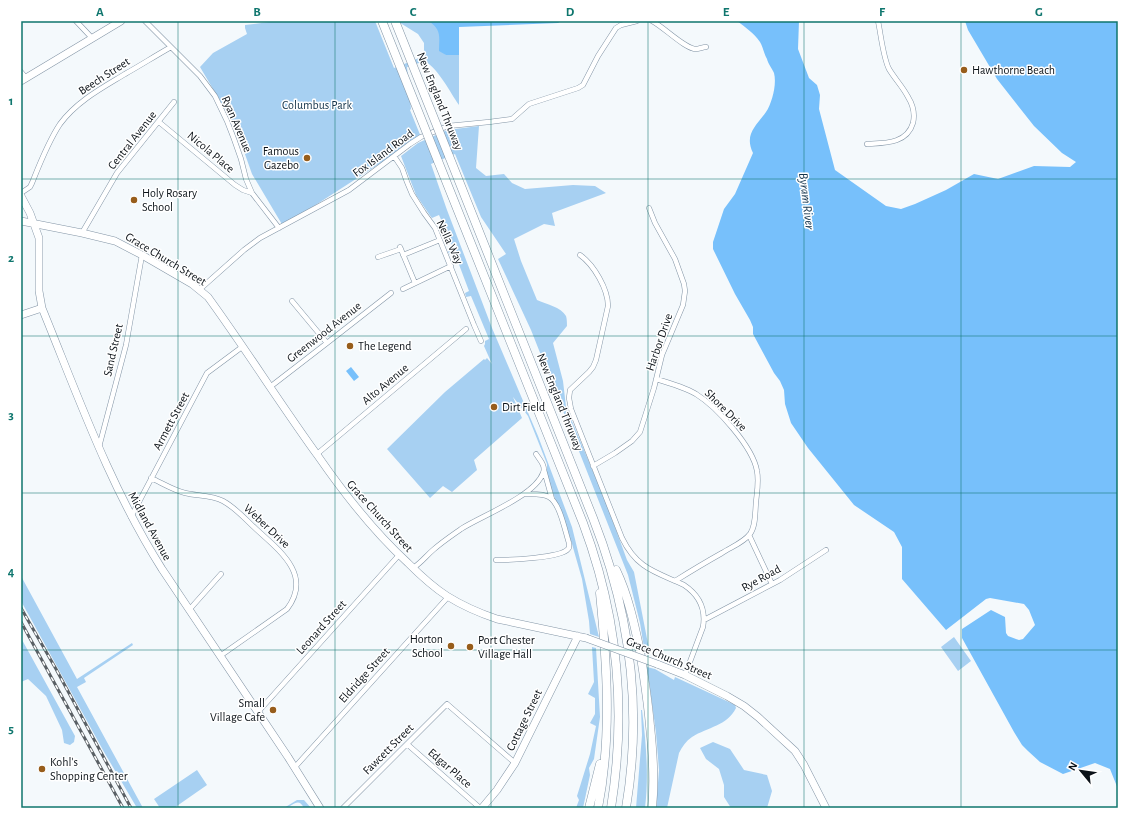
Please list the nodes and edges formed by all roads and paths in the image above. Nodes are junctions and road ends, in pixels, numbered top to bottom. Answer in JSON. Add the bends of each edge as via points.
{"nodes":[{"id":1,"x":76,"y":21,"type":"edge"},
{"id":2,"x":121,"y":21,"type":"edge"},
{"id":3,"x":145,"y":21,"type":"edge"},
{"id":4,"x":382,"y":21,"type":"edge"},
{"id":5,"x":395,"y":21,"type":"edge"},
{"id":6,"x":637,"y":21,"type":"edge"},
{"id":7,"x":652,"y":21,"type":"edge"},
{"id":8,"x":878,"y":21,"type":"edge"},
{"id":9,"x":92,"y":38,"type":"junction"},
{"id":10,"x":171,"y":47,"type":"junction"},
{"id":11,"x":706,"y":47,"type":"dead end"},
{"id":12,"x":21,"y":72,"type":"edge"},
{"id":13,"x":24,"y":80,"type":"edge"},
{"id":14,"x":174,"y":102,"type":"dead end"},
{"id":15,"x":159,"y":122,"type":"junction"},
{"id":16,"x":866,"y":144,"type":"dead end"},
{"id":17,"x":394,"y":156,"type":"junction"},
{"id":18,"x":21,"y":193,"type":"edge"},
{"id":19,"x":252,"y":193,"type":"junction"},
{"id":20,"x":21,"y":196,"type":"edge"},
{"id":21,"x":649,"y":208,"type":"dead end"},
{"id":22,"x":21,"y":222,"type":"edge"},
{"id":23,"x":35,"y":224,"type":"junction"},
{"id":24,"x":279,"y":228,"type":"junction"},
{"id":25,"x":82,"y":233,"type":"junction"},
{"id":26,"x":440,"y":240,"type":"junction"},
{"id":27,"x":142,"y":255,"type":"junction"},
{"id":28,"x":403,"y":255,"type":"junction"},
{"id":29,"x":580,"y":255,"type":"dead end"},
{"id":30,"x":378,"y":258,"type":"dead end"},
{"id":31,"x":451,"y":266,"type":"junction"},
{"id":32,"x":415,"y":283,"type":"junction"},
{"id":33,"x":403,"y":288,"type":"dead end"},
{"id":34,"x":199,"y":290,"type":"junction"},
{"id":35,"x":391,"y":293,"type":"dead end"},
{"id":36,"x":292,"y":301,"type":"dead end"},
{"id":37,"x":42,"y":308,"type":"junction"},
{"id":38,"x":21,"y":315,"type":"edge"},
{"id":39,"x":466,"y":329,"type":"dead end"},
{"id":40,"x":482,"y":341,"type":"dead end"},
{"id":41,"x":327,"y":344,"type":"junction"},
{"id":42,"x":242,"y":347,"type":"junction"},
{"id":43,"x":656,"y":379,"type":"junction"},
{"id":44,"x":270,"y":387,"type":"junction"},
{"id":45,"x":99,"y":448,"type":"junction"},
{"id":46,"x":316,"y":454,"type":"junction"},
{"id":47,"x":536,"y":454,"type":"dead end"},
{"id":48,"x":593,"y":466,"type":"junction"},
{"id":49,"x":544,"y":470,"type":"junction"},
{"id":50,"x":151,"y":478,"type":"junction"},
{"id":51,"x":524,"y":494,"type":"junction"},
{"id":52,"x":552,"y":499,"type":"junction"},
{"id":53,"x":131,"y":516,"type":"junction"},
{"id":54,"x":749,"y":535,"type":"junction"},
{"id":55,"x":603,"y":544,"type":"junction"},
{"id":56,"x":826,"y":550,"type":"dead end"},
{"id":57,"x":399,"y":555,"type":"junction"},
{"id":58,"x":496,"y":560,"type":"dead end"},
{"id":59,"x":597,"y":562,"type":"junction"},
{"id":60,"x":413,"y":568,"type":"junction"},
{"id":61,"x":221,"y":574,"type":"dead end"},
{"id":62,"x":675,"y":581,"type":"junction"},
{"id":63,"x":772,"y":584,"type":"junction"},
{"id":64,"x":448,"y":597,"type":"junction"},
{"id":65,"x":189,"y":610,"type":"junction"},
{"id":66,"x":704,"y":620,"type":"junction"},
{"id":67,"x":578,"y":636,"type":"junction"},
{"id":68,"x":220,"y":656,"type":"junction"},
{"id":69,"x":685,"y":675,"type":"junction"},
{"id":70,"x":258,"y":712,"type":"junction"},
{"id":71,"x":606,"y":740,"type":"junction"},
{"id":72,"x":407,"y":744,"type":"junction"},
{"id":73,"x":515,"y":763,"type":"junction"},
{"id":74,"x":294,"y":767,"type":"junction"},
{"id":75,"x":630,"y":777,"type":"junction"},
{"id":76,"x":320,"y":808,"type":"edge"},
{"id":77,"x":343,"y":808,"type":"edge"},
{"id":78,"x":481,"y":808,"type":"edge"},
{"id":79,"x":589,"y":808,"type":"edge"},
{"id":80,"x":598,"y":808,"type":"edge"},
{"id":81,"x":611,"y":808,"type":"edge"},
{"id":82,"x":626,"y":808,"type":"edge"},
{"id":83,"x":630,"y":808,"type":"edge"},
{"id":84,"x":652,"y":808,"type":"edge"},
{"id":85,"x":826,"y":808,"type":"edge"}],
"edges":[{"from":1,"to":9,"type":"street"},
{"from":2,"to":9,"type":"street"},
{"from":3,"to":10,"type":"street","name":"Ryan Avenue"},
{"from":4,"to":59,"type":"highway","name":"New England Thruway","bridge":true},
{"from":5,"to":55,"type":"highway","name":"New England Thruway","bridge":true},
{"from":6,"to":17,"type":"street","name":"Fox Island Road","via":[[616,28],[583,85],[578,88],[529,104],[512,119],[448,126],[421,137]]},
{"from":7,"to":11,"type":"street","via":[[691,48]]},
{"from":8,"to":16,"type":"street","via":[[887,64],[907,95],[914,116],[909,133],[905,137],[890,142]]},
{"from":9,"to":13,"type":"street"},
{"from":10,"to":18,"type":"street","name":"Beech Street","via":[[97,91],[77,106],[61,123],[46,147],[30,187]]},
{"from":10,"to":19,"type":"street","name":"Ryan Avenue","via":[[200,76],[214,96],[227,121]]},
{"from":12,"to":13,"type":"street"},
{"from":14,"to":15,"type":"street","name":"Central Avenue"},
{"from":15,"to":19,"type":"street","name":"Nicola Place","via":[[235,185]]},
{"from":15,"to":25,"type":"street","name":"Central Avenue","via":[[117,173]]},
{"from":17,"to":24,"type":"street","name":"Fox Island Road","via":[[348,190]]},
{"from":17,"to":26,"type":"street","name":"Nella Way","via":[[402,168],[412,194]]},
{"from":19,"to":24,"type":"street","name":"Ryan Avenue"},
{"from":20,"to":23,"type":"street","name":"Midland Avenue"},
{"from":21,"to":43,"type":"street","name":"Harbor Drive","via":[[672,253],[685,291],[683,304],[662,355]]},
{"from":22,"to":23,"type":"street","name":"Grace Church Street"},
{"from":23,"to":25,"type":"street","name":"Grace Church Street"},
{"from":23,"to":37,"type":"street","name":"Midland Avenue","via":[[39,238],[39,291]]},
{"from":24,"to":34,"type":"street","name":"Fox Island Road","via":[[244,250]]},
{"from":25,"to":27,"type":"street","name":"Grace Church Street","via":[[115,242]]},
{"from":26,"to":28,"type":"street"},
{"from":26,"to":31,"type":"street","name":"Nella Way"},
{"from":27,"to":34,"type":"street","name":"Grace Church Street"},
{"from":27,"to":45,"type":"street","name":"Sand Street","via":[[126,345]]},
{"from":28,"to":30,"type":"street","via":[[400,248]]},
{"from":28,"to":32,"type":"street"},
{"from":29,"to":48,"type":"street","via":[[592,266],[608,301],[596,360],[593,367],[573,386],[569,394],[571,409]]},
{"from":31,"to":32,"type":"street"},
{"from":31,"to":40,"type":"street","name":"Nella Way"},
{"from":32,"to":33,"type":"street"},
{"from":34,"to":42,"type":"street","name":"Grace Church Street","via":[[208,297]]},
{"from":35,"to":41,"type":"street","name":"Greenwood Avenue"},
{"from":36,"to":41,"type":"street"},
{"from":37,"to":38,"type":"street"},
{"from":37,"to":45,"type":"street","name":"Midland Avenue"},
{"from":39,"to":46,"type":"street","name":"Alto Avenue"},
{"from":41,"to":44,"type":"street","name":"Greenwood Avenue"},
{"from":42,"to":44,"type":"street","name":"Grace Church Street"},
{"from":42,"to":50,"type":"street","name":"Armett Street","via":[[207,373]]},
{"from":43,"to":48,"type":"street","name":"Harbor Drive","via":[[642,426],[636,437]]},
{"from":43,"to":54,"type":"street","name":"Shore Drive","via":[[686,389],[702,399],[727,422],[746,448],[755,465],[758,478],[754,521]]},
{"from":44,"to":46,"type":"street","name":"Grace Church Street"},
{"from":45,"to":53,"type":"street","name":"Midland Avenue"},
{"from":46,"to":57,"type":"street","name":"Grace Church Street","via":[[354,506]]},
{"from":47,"to":49,"type":"street"},
{"from":48,"to":62,"type":"street","via":[[622,538],[632,554],[646,567]]},
{"from":49,"to":51,"type":"street","via":[[536,485]]},
{"from":49,"to":52,"type":"street"},
{"from":50,"to":53,"type":"street","name":"Armett Street"},
{"from":50,"to":68,"type":"street","name":"Weber Drive","via":[[183,493],[215,498],[227,504],[282,552],[292,566],[296,591],[291,604]]},
{"from":51,"to":52,"type":"street","via":[[543,495]]},
{"from":51,"to":60,"type":"street","via":[[461,529]]},
{"from":52,"to":58,"type":"street","via":[[557,505],[563,523],[569,543],[568,549],[554,555]]},
{"from":53,"to":65,"type":"street","name":"Midland Avenue","via":[[150,551]]},
{"from":54,"to":62,"type":"street"},
{"from":54,"to":63,"type":"street"},
{"from":55,"to":75,"type":"highway","name":"New England Thruway","via":[[618,591],[629,655],[633,716]]},
{"from":55,"to":84,"type":"highway","via":[[630,606],[643,667],[654,762]]},
{"from":56,"to":63,"type":"street","name":"Rye Road"},
{"from":57,"to":60,"type":"street","name":"Grace Church Street"},
{"from":57,"to":70,"type":"street","name":"Leonard Street"},
{"from":59,"to":71,"type":"highway","via":[[605,652]]},
{"from":59,"to":81,"type":"highway","name":"New England Thruway","via":[[614,640],[619,688],[618,756]]},
{"from":60,"to":64,"type":"street","name":"Grace Church Street"},
{"from":61,"to":65,"type":"street"},
{"from":62,"to":66,"type":"street","via":[[695,594],[702,606]]},
{"from":63,"to":66,"type":"street","name":"Rye Road"},
{"from":64,"to":67,"type":"street","name":"Grace Church Street","via":[[497,619]]},
{"from":64,"to":74,"type":"street","name":"Eldridge Street"},
{"from":65,"to":68,"type":"street","name":"Midland Avenue"},
{"from":66,"to":69,"type":"street","via":[[701,635]]},
{"from":67,"to":69,"type":"street","name":"Grace Church Street","bridge":true},
{"from":67,"to":73,"type":"street","name":"Cottage Street"},
{"from":68,"to":70,"type":"street","name":"Midland Avenue"},
{"from":69,"to":85,"type":"street","name":"Grace Church Street","via":[[744,706],[786,742],[799,757]]},
{"from":70,"to":74,"type":"street","name":"Midland Avenue"},
{"from":71,"to":79,"type":"highway"},
{"from":71,"to":80,"type":"highway"},
{"from":72,"to":73,"type":"street","name":"Fawcett Street","via":[[447,704]]},
{"from":72,"to":77,"type":"street","name":"Fawcett Street"},
{"from":72,"to":78,"type":"street","name":"Edgar Place"},
{"from":73,"to":78,"type":"street","name":"Cottage Street"},
{"from":74,"to":76,"type":"street","name":"Midland Avenue"},
{"from":75,"to":82,"type":"highway","name":"New England Thruway"},
{"from":75,"to":83,"type":"highway"}]}
